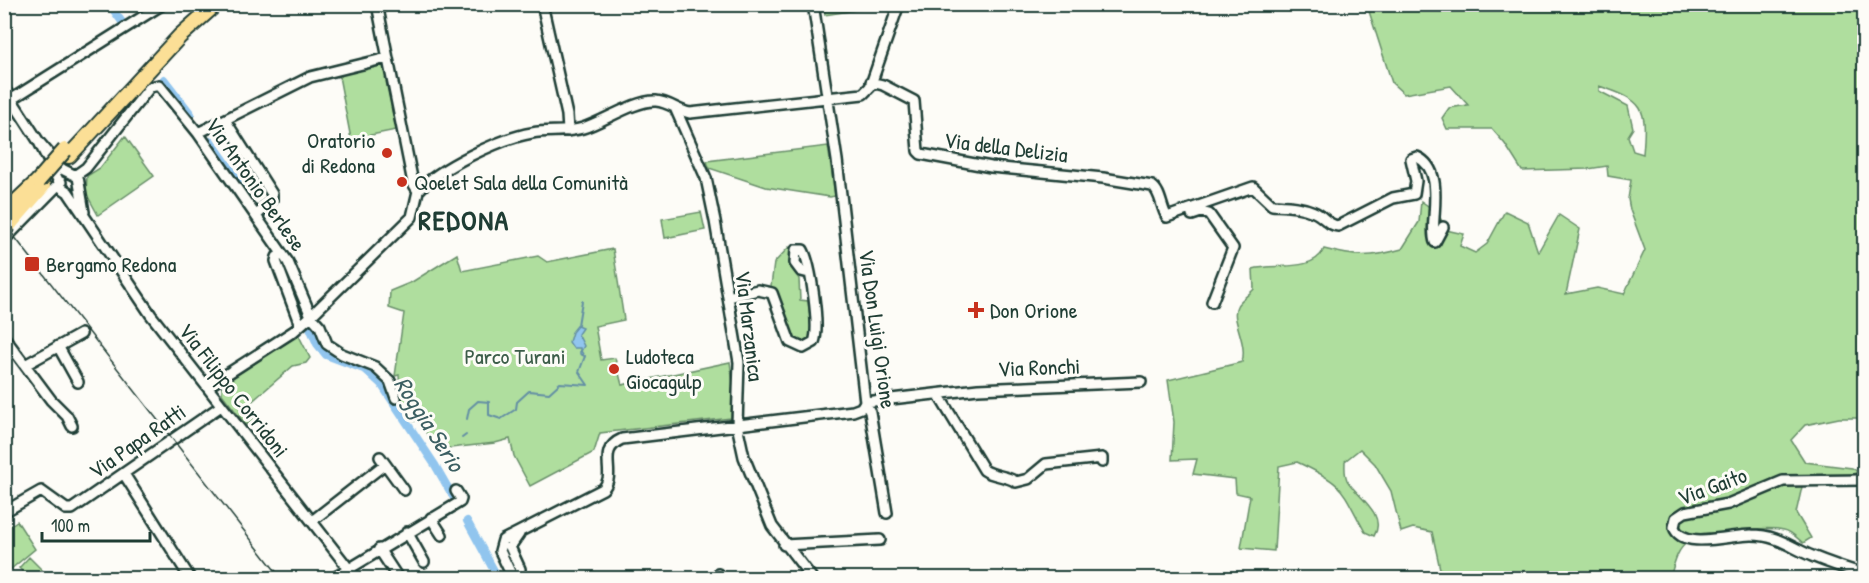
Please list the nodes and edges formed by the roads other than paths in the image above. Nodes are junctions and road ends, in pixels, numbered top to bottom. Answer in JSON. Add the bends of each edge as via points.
{"nodes":[{"id":1,"x":163,"y":4,"type":"edge"},
{"id":2,"x":205,"y":4,"type":"edge"},
{"id":3,"x":216,"y":4,"type":"edge"},
{"id":4,"x":377,"y":4,"type":"edge"},
{"id":5,"x":542,"y":4,"type":"edge"},
{"id":6,"x":813,"y":4,"type":"edge"},
{"id":7,"x":899,"y":4,"type":"edge"},
{"id":8,"x":387,"y":58,"type":"junction"},
{"id":9,"x":871,"y":82,"type":"junction"},
{"id":10,"x":4,"y":88,"type":"edge"},
{"id":11,"x":828,"y":98,"type":"junction"},
{"id":12,"x":12,"y":99,"type":"junction"},
{"id":13,"x":676,"y":110,"type":"junction"},
{"id":14,"x":225,"y":120,"type":"junction"},
{"id":15,"x":567,"y":131,"type":"junction"},
{"id":16,"x":198,"y":133,"type":"junction"},
{"id":17,"x":39,"y":142,"type":"junction"},
{"id":18,"x":67,"y":153,"type":"junction"},
{"id":19,"x":73,"y":174,"type":"junction"},
{"id":20,"x":44,"y":186,"type":"junction"},
{"id":21,"x":63,"y":187,"type":"junction"},
{"id":22,"x":79,"y":187,"type":"junction"},
{"id":23,"x":418,"y":191,"type":"junction"},
{"id":24,"x":256,"y":216,"type":"junction"},
{"id":25,"x":1167,"y":217,"type":"junction"},
{"id":26,"x":86,"y":220,"type":"junction"},
{"id":27,"x":6,"y":221,"type":"edge"},
{"id":28,"x":1443,"y":227,"type":"dead end"},
{"id":29,"x":4,"y":240,"type":"edge"},
{"id":30,"x":282,"y":255,"type":"junction"},
{"id":31,"x":809,"y":273,"type":"dead end"},
{"id":32,"x":728,"y":297,"type":"junction"},
{"id":33,"x":1212,"y":302,"type":"dead end"},
{"id":34,"x":311,"y":316,"type":"junction"},
{"id":35,"x":301,"y":324,"type":"junction"},
{"id":36,"x":81,"y":334,"type":"dead end"},
{"id":37,"x":4,"y":337,"type":"edge"},
{"id":38,"x":58,"y":346,"type":"junction"},
{"id":39,"x":25,"y":365,"type":"junction"},
{"id":40,"x":78,"y":382,"type":"dead end"},
{"id":41,"x":1142,"y":382,"type":"dead end"},
{"id":42,"x":207,"y":387,"type":"junction"},
{"id":43,"x":938,"y":394,"type":"junction"},
{"id":44,"x":396,"y":398,"type":"dead end"},
{"id":45,"x":865,"y":402,"type":"junction"},
{"id":46,"x":222,"y":406,"type":"junction"},
{"id":47,"x":853,"y":411,"type":"junction"},
{"id":48,"x":737,"y":424,"type":"junction"},
{"id":49,"x":72,"y":426,"type":"dead end"},
{"id":50,"x":871,"y":429,"type":"junction"},
{"id":51,"x":1102,"y":462,"type":"dead end"},
{"id":52,"x":124,"y":474,"type":"junction"},
{"id":53,"x":1864,"y":480,"type":"edge"},
{"id":54,"x":404,"y":490,"type":"dead end"},
{"id":55,"x":456,"y":491,"type":"dead end"},
{"id":56,"x":4,"y":512,"type":"edge"},
{"id":57,"x":887,"y":513,"type":"dead end"},
{"id":58,"x":431,"y":518,"type":"junction"},
{"id":59,"x":312,"y":521,"type":"junction"},
{"id":60,"x":407,"y":532,"type":"junction"},
{"id":61,"x":521,"y":532,"type":"junction"},
{"id":62,"x":442,"y":535,"type":"dead end"},
{"id":63,"x":880,"y":540,"type":"dead end"},
{"id":64,"x":784,"y":545,"type":"junction"},
{"id":65,"x":380,"y":549,"type":"junction"},
{"id":66,"x":424,"y":562,"type":"dead end"},
{"id":67,"x":349,"y":570,"type":"junction"},
{"id":68,"x":1864,"y":574,"type":"edge"},
{"id":69,"x":190,"y":579,"type":"edge"},
{"id":70,"x":334,"y":579,"type":"edge"},
{"id":71,"x":356,"y":579,"type":"edge"},
{"id":72,"x":398,"y":579,"type":"edge"},
{"id":73,"x":510,"y":579,"type":"edge"},
{"id":74,"x":518,"y":579,"type":"edge"},
{"id":75,"x":812,"y":579,"type":"edge"}],
"edges":[{"from":1,"to":12,"type":"street"},
{"from":2,"to":18,"type":"highway"},
{"from":3,"to":18,"type":"highway"},
{"from":4,"to":8,"type":"street"},
{"from":5,"to":15,"type":"street","via":[[567,114]]},
{"from":6,"to":11,"type":"street","name":"Via Don Luigi Orione"},
{"from":7,"to":9,"type":"street"},
{"from":8,"to":14,"type":"street","via":[[310,77]]},
{"from":8,"to":23,"type":"street","via":[[413,183]]},
{"from":9,"to":11,"type":"street","via":[[863,94]]},
{"from":9,"to":25,"type":"street","name":"Via della Delizia","via":[[915,101],[921,154],[991,167],[1152,186],[1158,191]]},
{"from":10,"to":12,"type":"street","name":"Via Filippo Corridoni"},
{"from":11,"to":13,"type":"street","via":[[690,113]]},
{"from":11,"to":45,"type":"street","name":"Via Don Luigi Orione"},
{"from":12,"to":17,"type":"street","name":"Via Filippo Corridoni"},
{"from":13,"to":15,"type":"street","via":[[666,103],[648,102]]},
{"from":13,"to":32,"type":"street","name":"Via Marzanica","via":[[706,178]]},
{"from":14,"to":16,"type":"street"},
{"from":14,"to":24,"type":"street","via":[[272,194],[272,200]]},
{"from":15,"to":23,"type":"street","via":[[531,133],[492,146]]},
{"from":16,"to":19,"type":"street","name":"Via Antonio Berlese","via":[[156,84],[86,168]]},
{"from":16,"to":24,"type":"street","name":"Via Antonio Berlese"},
{"from":17,"to":19,"type":"street","name":"Via Filippo Corridoni","via":[[62,169]]},
{"from":17,"to":21,"type":"street","name":"Via Filippo Corridoni"},
{"from":18,"to":20,"type":"highway"},
{"from":19,"to":21,"type":"street","via":[[65,175]]},
{"from":19,"to":22,"type":"street","name":"Via Filippo Corridoni","via":[[79,179]]},
{"from":20,"to":21,"type":"street"},
{"from":20,"to":27,"type":"highway"},
{"from":20,"to":29,"type":"street"},
{"from":21,"to":22,"type":"street","via":[[75,191]]},
{"from":21,"to":26,"type":"street","name":"Via Filippo Corridoni"},
{"from":22,"to":26,"type":"street","name":"Via Filippo Corridoni"},
{"from":23,"to":34,"type":"street","via":[[412,217]]},
{"from":24,"to":30,"type":"street","name":"Via Antonio Berlese"},
{"from":25,"to":28,"type":"street","via":[[1252,187],[1272,205],[1316,212],[1338,226],[1392,198],[1413,194],[1417,189],[1411,160],[1414,157],[1422,160],[1431,175],[1436,203],[1435,242]]},
{"from":25,"to":33,"type":"street","via":[[1174,221],[1207,213],[1229,240],[1233,251]]},
{"from":26,"to":42,"type":"street","name":"Via Filippo Corridoni","via":[[144,306]]},
{"from":30,"to":34,"type":"street","name":"Via Antonio Berlese"},
{"from":30,"to":35,"type":"street","via":[[276,261]]},
{"from":31,"to":32,"type":"street","via":[[816,336],[814,342],[803,348],[790,342],[782,328],[772,293],[758,290]]},
{"from":32,"to":48,"type":"street","name":"Via Marzanica","via":[[740,372]]},
{"from":34,"to":35,"type":"street"},
{"from":34,"to":44,"type":"street","name":"Via Antonio Berlese","via":[[333,350],[375,367],[390,381]]},
{"from":35,"to":42,"type":"street"},
{"from":36,"to":38,"type":"street"},
{"from":37,"to":39,"type":"street"},
{"from":38,"to":39,"type":"street"},
{"from":38,"to":40,"type":"street"},
{"from":39,"to":49,"type":"street"},
{"from":41,"to":43,"type":"street","name":"Via Ronchi"},
{"from":42,"to":46,"type":"street","name":"Via Filippo Corridoni"},
{"from":43,"to":45,"type":"street","name":"Via Ronchi"},
{"from":43,"to":51,"type":"street","via":[[990,474],[1007,476],[1016,482],[1028,479],[1046,464],[1102,458]]},
{"from":45,"to":47,"type":"street"},
{"from":45,"to":50,"type":"street","name":"Via Don Luigi Orione"},
{"from":46,"to":52,"type":"street","name":"Via Papa Ratti"},
{"from":46,"to":59,"type":"street","name":"Via Filippo Corridoni"},
{"from":47,"to":48,"type":"street"},
{"from":47,"to":50,"type":"street","via":[[868,419]]},
{"from":48,"to":61,"type":"street","via":[[622,439],[614,443],[608,454],[609,478],[603,489]]},
{"from":48,"to":64,"type":"street","name":"Via Marzanica","via":[[754,487]]},
{"from":50,"to":57,"type":"street","name":"Via Don Luigi Orione"},
{"from":52,"to":56,"type":"street","name":"Via Papa Ratti","via":[[74,508],[66,509],[41,491]]},
{"from":52,"to":69,"type":"street"},
{"from":53,"to":68,"type":"street","name":"Via Gaito","via":[[1783,481],[1728,504],[1685,512],[1676,518],[1674,527],[1681,536],[1703,540],[1770,536],[1813,557]]},
{"from":54,"to":59,"type":"street","via":[[382,460]]},
{"from":55,"to":58,"type":"street","via":[[460,502]]},
{"from":58,"to":60,"type":"street"},
{"from":58,"to":62,"type":"street"},
{"from":59,"to":67,"type":"street","name":"Via Filippo Corridoni"},
{"from":60,"to":65,"type":"street"},
{"from":60,"to":66,"type":"street"},
{"from":61,"to":73,"type":"street","via":[[503,540],[500,547]]},
{"from":61,"to":74,"type":"street","via":[[510,548],[520,569]]},
{"from":63,"to":64,"type":"street"},
{"from":64,"to":75,"type":"street","name":"Via Marzanica"},
{"from":65,"to":67,"type":"street"},
{"from":65,"to":72,"type":"street"},
{"from":67,"to":70,"type":"street"},
{"from":67,"to":71,"type":"street","name":"Via Filippo Corridoni"}]}
